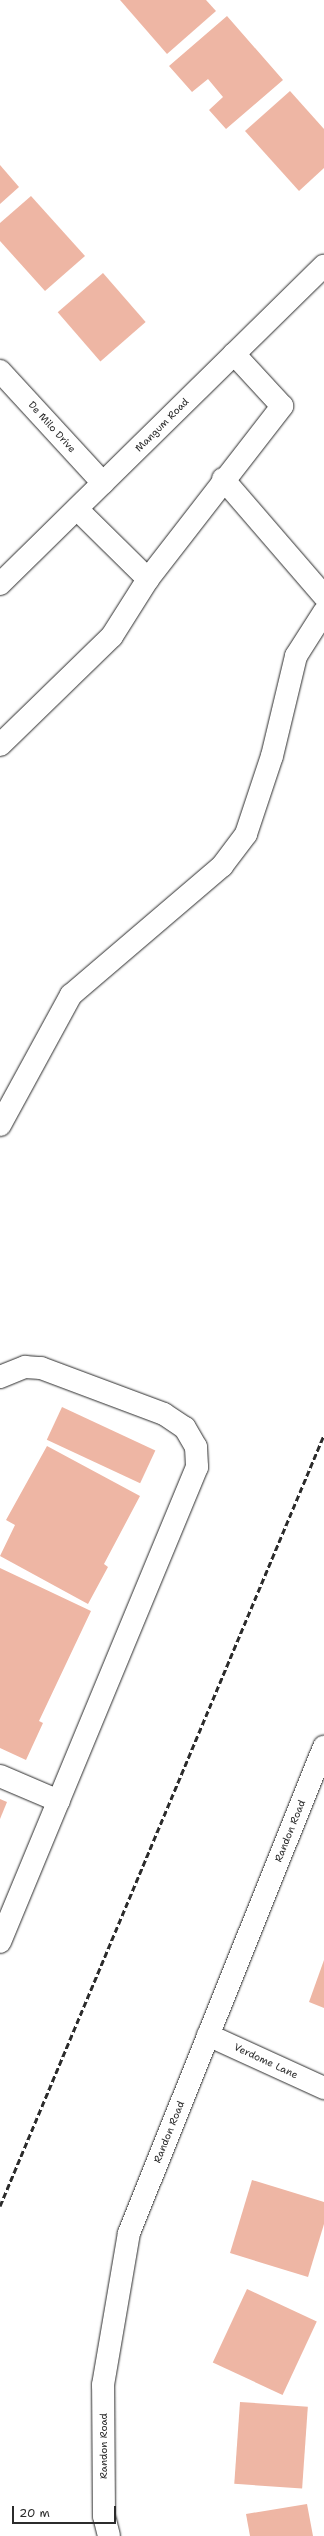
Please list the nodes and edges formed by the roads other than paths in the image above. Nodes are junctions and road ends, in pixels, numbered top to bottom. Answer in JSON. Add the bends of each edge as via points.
{"nodes":[{"id":1,"x":324,"y":266,"type":"edge"},
{"id":2,"x":234,"y":354,"type":"junction"},
{"id":3,"x":0,"y":371,"type":"edge"},
{"id":4,"x":223,"y":480,"type":"junction"},
{"id":5,"x":103,"y":484,"type":"junction"},
{"id":6,"x":77,"y":508,"type":"junction"},
{"id":7,"x":148,"y":579,"type":"junction"},
{"id":8,"x":0,"y":584,"type":"edge"},
{"id":9,"x":324,"y":596,"type":"edge"},
{"id":10,"x":324,"y":612,"type":"edge"},
{"id":11,"x":0,"y":745,"type":"edge"},
{"id":12,"x":0,"y":1125,"type":"edge"},
{"id":13,"x":0,"y":1377,"type":"edge"},
{"id":14,"x":324,"y":1747,"type":"edge"},
{"id":15,"x":0,"y":1776,"type":"edge"},
{"id":16,"x":59,"y":1801,"type":"junction"},
{"id":17,"x":0,"y":1942,"type":"edge"},
{"id":18,"x":208,"y":2035,"type":"junction"},
{"id":19,"x":324,"y":2088,"type":"edge"},
{"id":20,"x":108,"y":2536,"type":"edge"}],
"edges":[{"from":1,"to":2,"type":"street","name":"Mangum Road"},
{"from":2,"to":4,"type":"street","via":[[282,406]]},
{"from":2,"to":5,"type":"street","name":"Mangum Road"},
{"from":3,"to":5,"type":"street","name":"De Milo Drive"},
{"from":4,"to":7,"type":"street"},
{"from":4,"to":9,"type":"street"},
{"from":5,"to":6,"type":"street","name":"Mangum Road"},
{"from":6,"to":7,"type":"street"},
{"from":6,"to":8,"type":"street","name":"Mangum Road"},
{"from":7,"to":11,"type":"street","via":[[112,636]]},
{"from":10,"to":12,"type":"street","via":[[296,656],[272,756],[246,834],[222,866],[71,995]]},
{"from":13,"to":16,"type":"street","via":[[25,1367],[41,1368],[164,1414],[185,1428],[196,1448],[197,1467]]},
{"from":14,"to":18,"type":"street","name":"Randon Road"},
{"from":15,"to":16,"type":"street"},
{"from":16,"to":17,"type":"street"},
{"from":18,"to":19,"type":"street","name":"Verdome Lane"},
{"from":18,"to":20,"type":"street","name":"Randon Road","via":[[129,2233],[103,2385],[104,2516]]}]}
